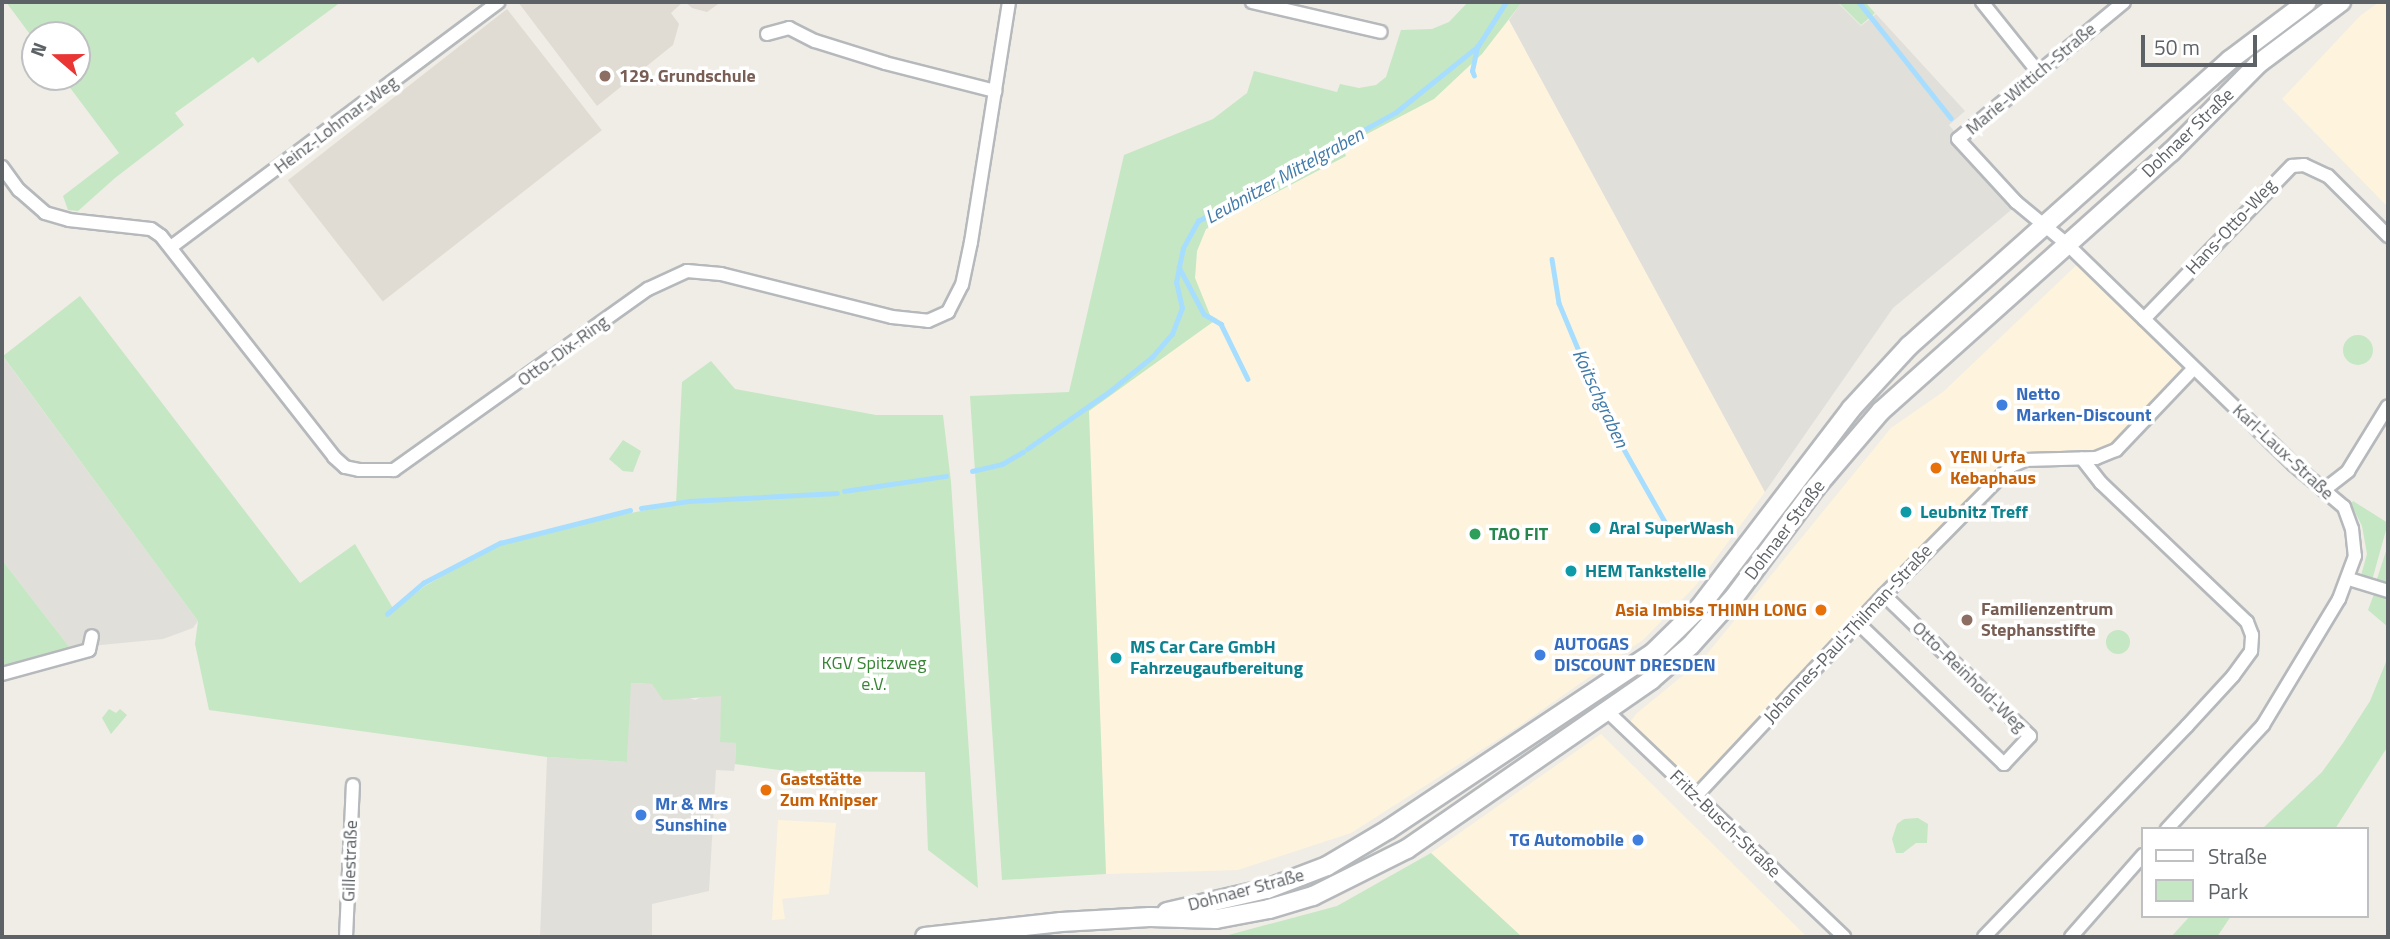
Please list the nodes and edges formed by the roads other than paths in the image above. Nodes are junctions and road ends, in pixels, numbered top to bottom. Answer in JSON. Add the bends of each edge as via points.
{"nodes":[{"id":1,"x":499,"y":2,"type":"edge"},
{"id":2,"x":1009,"y":2,"type":"edge"},
{"id":3,"x":1252,"y":2,"type":"edge"},
{"id":4,"x":1982,"y":2,"type":"edge"},
{"id":5,"x":2124,"y":2,"type":"edge"},
{"id":6,"x":2307,"y":2,"type":"edge"},
{"id":7,"x":2341,"y":2,"type":"edge"},
{"id":8,"x":1381,"y":32,"type":"dead end"},
{"id":9,"x":767,"y":34,"type":"dead end"},
{"id":10,"x":2039,"y":72,"type":"junction"},
{"id":11,"x":995,"y":91,"type":"junction"},
{"id":12,"x":2,"y":167,"type":"edge"},
{"id":13,"x":2044,"y":225,"type":"junction"},
{"id":14,"x":2388,"y":236,"type":"edge"},
{"id":15,"x":2067,"y":245,"type":"junction"},
{"id":16,"x":171,"y":247,"type":"junction"},
{"id":17,"x":2144,"y":319,"type":"junction"},
{"id":18,"x":2194,"y":368,"type":"junction"},
{"id":19,"x":2388,"y":406,"type":"edge"},
{"id":20,"x":2082,"y":459,"type":"junction"},
{"id":21,"x":2324,"y":490,"type":"junction"},
{"id":22,"x":2349,"y":579,"type":"junction"},
{"id":23,"x":2388,"y":591,"type":"edge"},
{"id":24,"x":1884,"y":595,"type":"junction"},
{"id":25,"x":1858,"y":623,"type":"junction"},
{"id":26,"x":92,"y":636,"type":"dead end"},
{"id":27,"x":2,"y":674,"type":"edge"},
{"id":28,"x":1606,"y":710,"type":"junction"},
{"id":29,"x":353,"y":785,"type":"dead end"},
{"id":30,"x":1696,"y":796,"type":"junction"},
{"id":31,"x":2169,"y":827,"type":"edge"},
{"id":32,"x":2142,"y":856,"type":"edge"},
{"id":33,"x":1150,"y":916,"type":"junction"},
{"id":34,"x":996,"y":933,"type":"edge"},
{"id":35,"x":346,"y":937,"type":"edge"},
{"id":36,"x":925,"y":937,"type":"edge"},
{"id":37,"x":1844,"y":937,"type":"edge"},
{"id":38,"x":1984,"y":937,"type":"edge"},
{"id":39,"x":2070,"y":937,"type":"edge"}],
"edges":[{"from":1,"to":16,"type":"street","name":"Heinz-Lohmar-Weg"},
{"from":2,"to":11,"type":"street","name":"Otto-Dix-Ring"},
{"from":3,"to":8,"type":"street"},
{"from":4,"to":10,"type":"street"},
{"from":5,"to":10,"type":"street","name":"Marie-Wittich-Straße"},
{"from":6,"to":13,"type":"main road","name":"Dohnaer Straße","via":[[2230,60]]},
{"from":7,"to":15,"type":"main road","name":"Dohnaer Straße","via":[[2258,64],[2171,152]]},
{"from":9,"to":11,"type":"street","via":[[789,27],[854,54]]},
{"from":10,"to":13,"type":"street","name":"Marie-Wittich-Straße","via":[[1958,139],[2016,202]]},
{"from":11,"to":16,"type":"street","name":"Otto-Dix-Ring","via":[[962,285],[948,312],[928,321],[891,317],[721,274],[687,271],[649,289],[394,470],[345,467],[334,457]]},
{"from":12,"to":16,"type":"street","name":"Otto-Dix-Ring","via":[[45,213],[151,229]]},
{"from":13,"to":15,"type":"street","name":"Marie-Wittich-Straße"},
{"from":13,"to":33,"type":"main road","name":"Dohnaer Straße","via":[[1880,375],[1722,580],[1654,652],[1327,866],[1267,889]]},
{"from":14,"to":17,"type":"street","name":"Hans-Otto-Weg","via":[[2328,176],[2304,165],[2292,166]]},
{"from":15,"to":17,"type":"street","name":"Karl-Laux-Straße"},
{"from":15,"to":28,"type":"main road","name":"Dohnaer Straße","via":[[1881,411],[1690,646]]},
{"from":17,"to":18,"type":"street","name":"Karl-Laux-Straße"},
{"from":18,"to":20,"type":"street","name":"Johannes-Paul-Thilman-Straße","via":[[2116,450]]},
{"from":18,"to":21,"type":"street","name":"Karl-Laux-Straße"},
{"from":19,"to":21,"type":"street","via":[[2348,471]]},
{"from":20,"to":24,"type":"street","name":"Johannes-Paul-Thilman-Straße","via":[[2025,460],[2011,466]]},
{"from":20,"to":38,"type":"street","via":[[2101,483],[2247,622],[2251,651],[2188,726]]},
{"from":21,"to":22,"type":"street","name":"Karl-Laux-Straße","via":[[2344,507],[2352,529],[2355,556]]},
{"from":22,"to":23,"type":"street"},
{"from":22,"to":31,"type":"street","name":"Karl-Laux-Straße","via":[[2263,725]]},
{"from":24,"to":25,"type":"street","name":"Johannes-Paul-Thilman-Straße"},
{"from":24,"to":25,"type":"street","name":"Otto-Reinhold-Weg","via":[[2030,736],[2004,764]]},
{"from":25,"to":30,"type":"street","name":"Johannes-Paul-Thilman-Straße"},
{"from":26,"to":27,"type":"street","via":[[89,650]]},
{"from":28,"to":30,"type":"street","name":"Fritz-Busch-Straße"},
{"from":28,"to":33,"type":"main road","name":"Dohnaer Straße","via":[[1406,849],[1312,896],[1216,919]]},
{"from":29,"to":35,"type":"street","name":"Gillestraße"},
{"from":30,"to":37,"type":"street","name":"Fritz-Busch-Straße"},
{"from":32,"to":39,"type":"street"},
{"from":33,"to":34,"type":"main road","name":"Dohnaer Straße"},
{"from":34,"to":36,"type":"main road","name":"Dohnaer Straße"}]}
